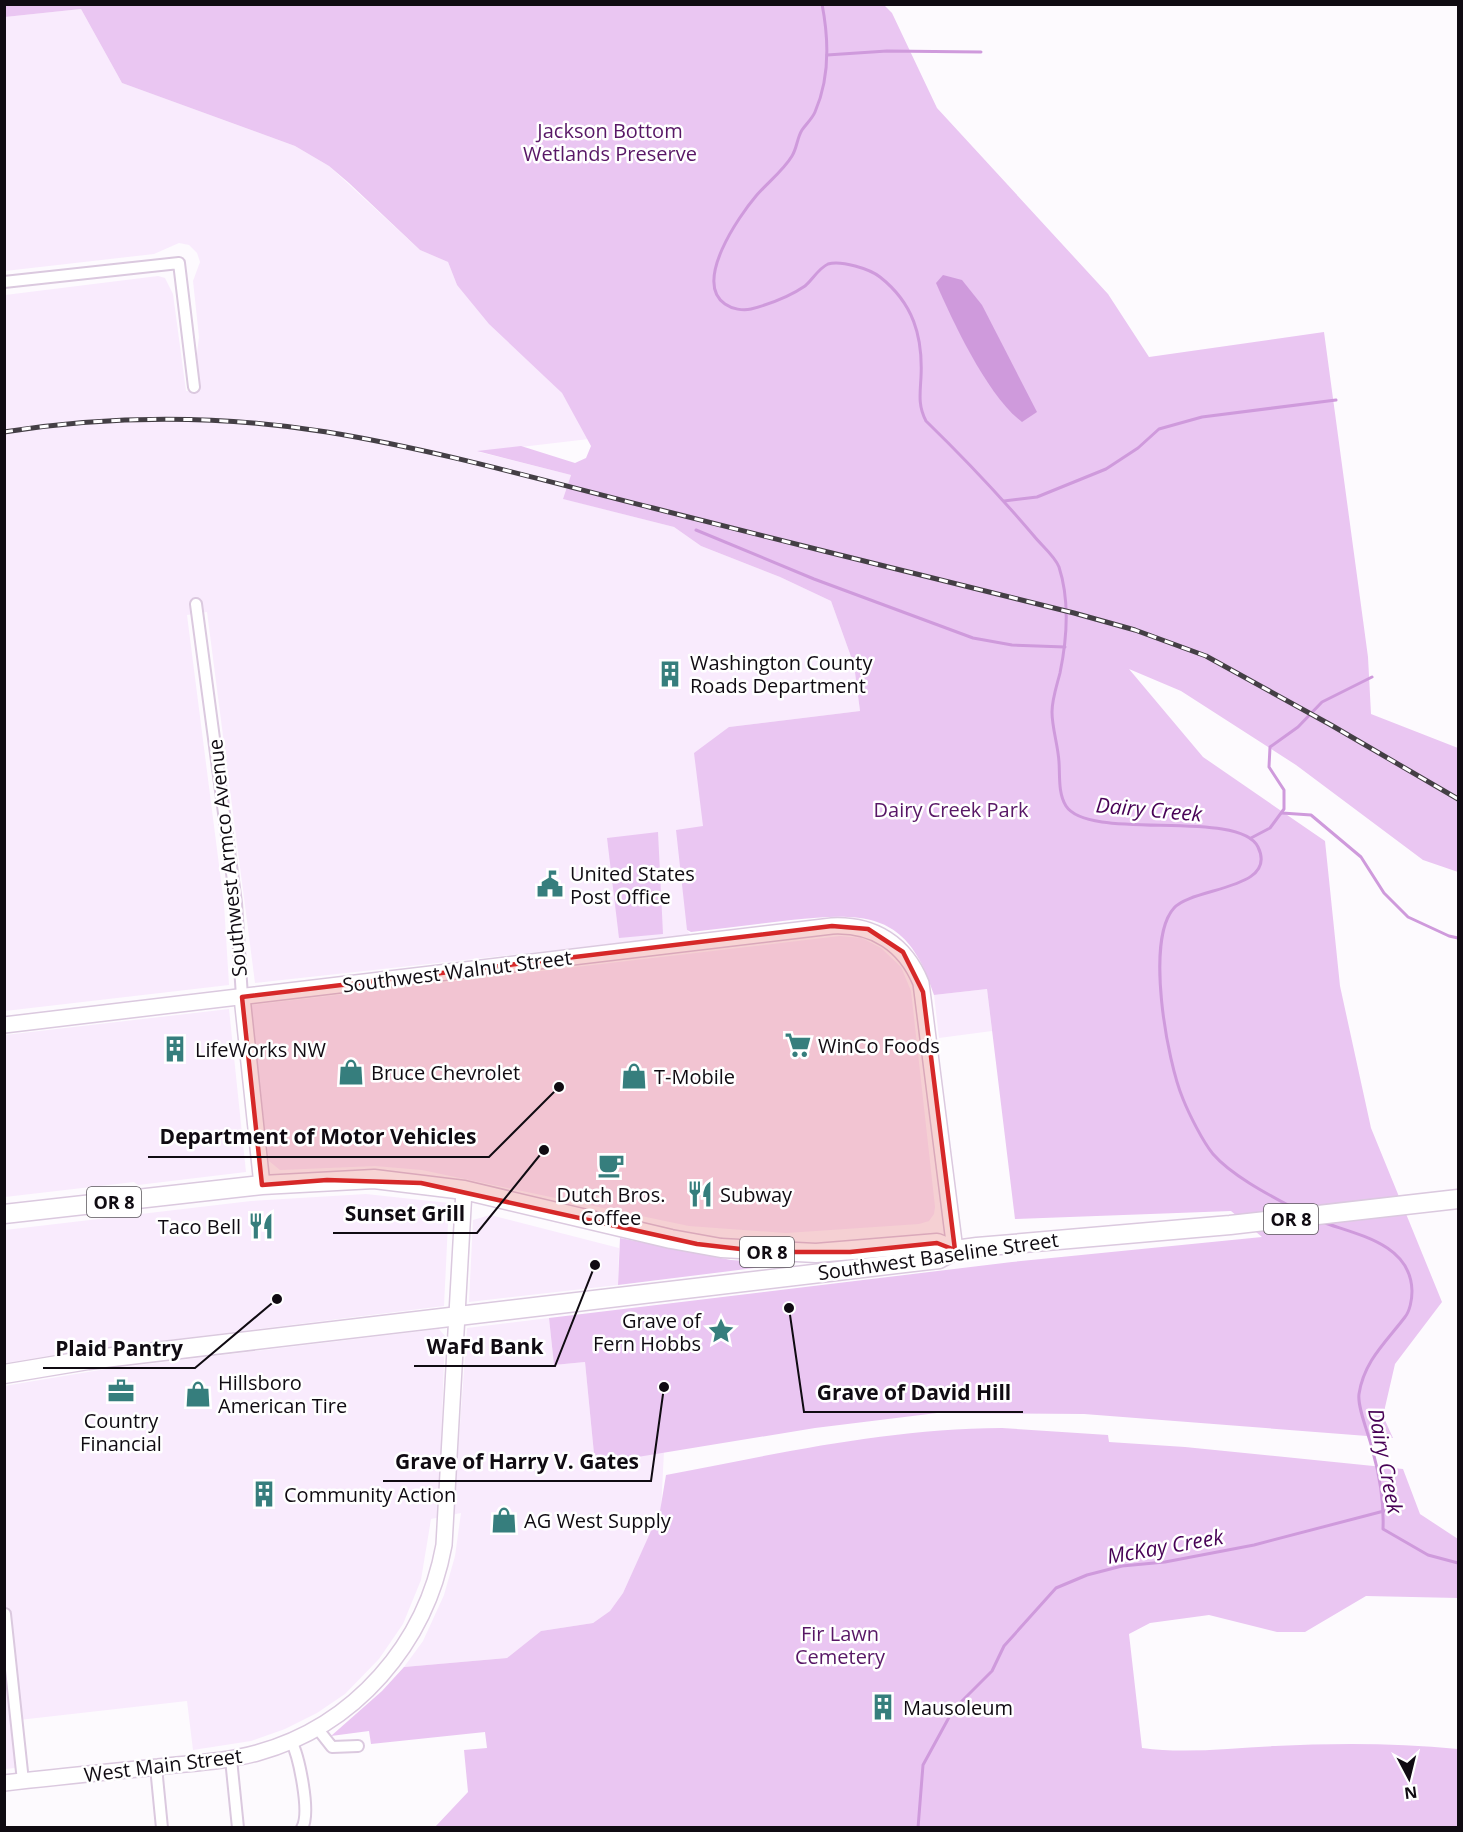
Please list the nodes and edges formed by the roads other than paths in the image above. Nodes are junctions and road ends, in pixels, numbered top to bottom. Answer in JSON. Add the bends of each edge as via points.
{"nodes":[{"id":1,"x":4,"y":282,"type":"edge"},
{"id":2,"x":194,"y":387,"type":"dead end"},
{"id":3,"x":196,"y":604,"type":"dead end"},
{"id":4,"x":242,"y":997,"type":"junction"},
{"id":5,"x":4,"y":1025,"type":"edge"},
{"id":6,"x":262,"y":1185,"type":"junction"},
{"id":7,"x":464,"y":1190,"type":"junction"},
{"id":8,"x":1458,"y":1199,"type":"edge"},
{"id":9,"x":4,"y":1214,"type":"edge"},
{"id":10,"x":955,"y":1250,"type":"junction"},
{"id":11,"x":456,"y":1316,"type":"junction"},
{"id":12,"x":4,"y":1374,"type":"edge"},
{"id":13,"x":5,"y":1614,"type":"edge"},
{"id":14,"x":316,"y":1728,"type":"junction"},
{"id":15,"x":291,"y":1741,"type":"junction"},
{"id":16,"x":358,"y":1746,"type":"dead end"},
{"id":17,"x":231,"y":1759,"type":"junction"},
{"id":18,"x":156,"y":1767,"type":"junction"},
{"id":19,"x":23,"y":1781,"type":"junction"},
{"id":20,"x":4,"y":1783,"type":"edge"},
{"id":21,"x":162,"y":1827,"type":"edge"},
{"id":22,"x":238,"y":1827,"type":"edge"},
{"id":23,"x":302,"y":1827,"type":"edge"}],
"edges":[{"from":1,"to":2,"type":"street","via":[[179,263]]},
{"from":3,"to":4,"type":"street","name":"Southwest Armco Avenue","via":[[236,903]]},
{"from":4,"to":5,"type":"street","name":"Southwest Walnut Street"},
{"from":4,"to":6,"type":"street","name":"Southwest Armco Avenue"},
{"from":4,"to":10,"type":"street","name":"Southwest Walnut Street","via":[[832,926],[868,929],[903,952],[916,970],[923,992]]},
{"from":6,"to":7,"type":"highway","number":"OR 8","via":[[374,1179]]},
{"from":6,"to":9,"type":"highway","number":"OR 8"},
{"from":7,"to":10,"type":"highway","number":"OR 8","via":[[722,1248],[816,1253],[937,1243]]},
{"from":7,"to":11,"type":"street","name":"West Main Street"},
{"from":8,"to":10,"type":"highway","name":"Southwest Baseline Street","number":"OR 8"},
{"from":10,"to":11,"type":"highway","name":"Southwest Baseline Street","number":"OR 8","via":[[939,1259]]},
{"from":11,"to":12,"type":"highway","name":"Southwest Baseline Street","number":"OR 8","via":[[88,1360]]},
{"from":11,"to":14,"type":"street","name":"West Main Street","via":[[448,1508],[439,1572],[413,1633],[378,1680]]},
{"from":13,"to":19,"type":"street"},
{"from":14,"to":15,"type":"street","name":"West Main Street"},
{"from":14,"to":16,"type":"street","via":[[332,1747]]},
{"from":15,"to":17,"type":"street","name":"West Main Street"},
{"from":15,"to":23,"type":"street","via":[[299,1761],[305,1817]]},
{"from":17,"to":18,"type":"street","name":"West Main Street"},
{"from":17,"to":22,"type":"street"},
{"from":18,"to":19,"type":"street","name":"West Main Street"},
{"from":18,"to":21,"type":"street"},
{"from":19,"to":20,"type":"street","name":"West Main Street"}]}
